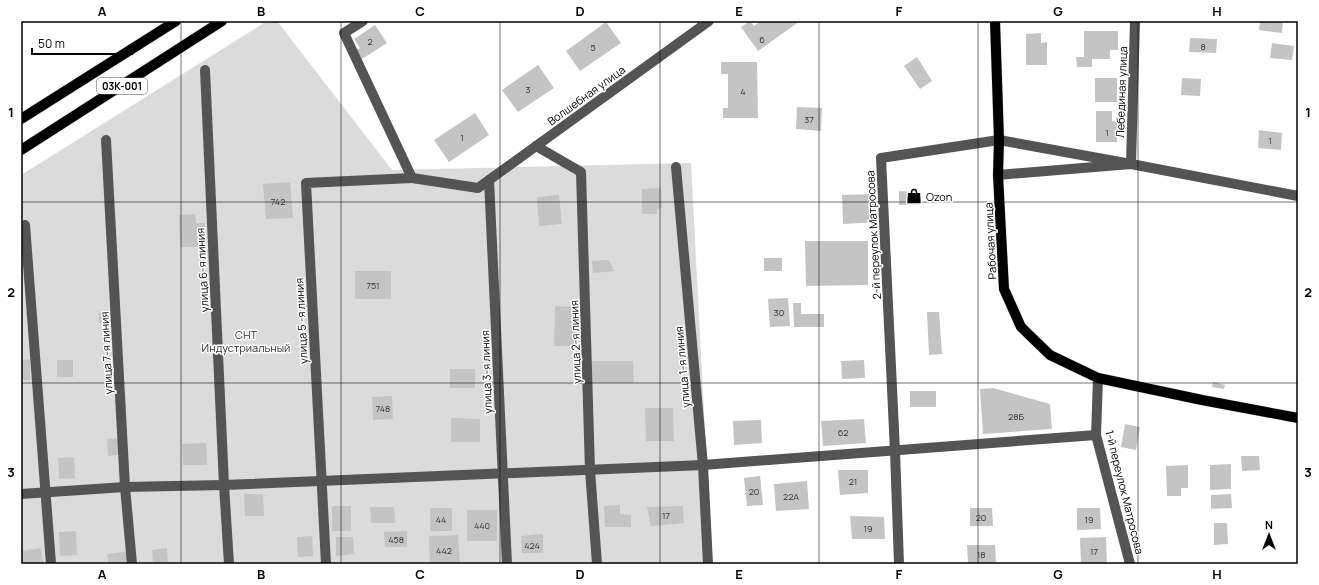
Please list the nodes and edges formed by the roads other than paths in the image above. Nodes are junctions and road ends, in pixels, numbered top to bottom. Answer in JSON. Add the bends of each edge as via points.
{"nodes":[{"id":1,"x":176,"y":21,"type":"edge"},
{"id":2,"x":222,"y":21,"type":"edge"},
{"id":3,"x":363,"y":21,"type":"edge"},
{"id":4,"x":709,"y":21,"type":"edge"},
{"id":5,"x":995,"y":21,"type":"edge"},
{"id":6,"x":1136,"y":21,"type":"edge"},
{"id":7,"x":205,"y":70,"type":"dead end"},
{"id":8,"x":21,"y":119,"type":"edge"},
{"id":9,"x":106,"y":140,"type":"dead end"},
{"id":10,"x":999,"y":140,"type":"junction"},
{"id":11,"x":536,"y":146,"type":"junction"},
{"id":12,"x":21,"y":150,"type":"edge"},
{"id":13,"x":1131,"y":164,"type":"junction"},
{"id":14,"x":676,"y":167,"type":"dead end"},
{"id":15,"x":998,"y":175,"type":"junction"},
{"id":16,"x":412,"y":178,"type":"junction"},
{"id":17,"x":489,"y":180,"type":"junction"},
{"id":18,"x":1298,"y":196,"type":"edge"},
{"id":19,"x":24,"y":225,"type":"dead end"},
{"id":20,"x":1098,"y":378,"type":"junction"},
{"id":21,"x":1298,"y":418,"type":"edge"},
{"id":22,"x":1096,"y":435,"type":"junction"},
{"id":23,"x":896,"y":451,"type":"junction"},
{"id":24,"x":703,"y":465,"type":"junction"},
{"id":25,"x":590,"y":470,"type":"junction"},
{"id":26,"x":502,"y":474,"type":"junction"},
{"id":27,"x":322,"y":481,"type":"junction"},
{"id":28,"x":224,"y":485,"type":"junction"},
{"id":29,"x":126,"y":487,"type":"junction"},
{"id":30,"x":46,"y":493,"type":"junction"},
{"id":31,"x":21,"y":494,"type":"edge"},
{"id":32,"x":51,"y":564,"type":"edge"},
{"id":33,"x":132,"y":564,"type":"edge"},
{"id":34,"x":229,"y":564,"type":"edge"},
{"id":35,"x":326,"y":564,"type":"edge"},
{"id":36,"x":507,"y":564,"type":"edge"},
{"id":37,"x":597,"y":564,"type":"edge"},
{"id":38,"x":708,"y":564,"type":"edge"},
{"id":39,"x":900,"y":564,"type":"edge"},
{"id":40,"x":1130,"y":564,"type":"edge"}],
"edges":[{"from":1,"to":8,"type":"main road","number":"03К-001"},
{"from":2,"to":12,"type":"main road","number":"03К-001"},
{"from":3,"to":16,"type":"street","via":[[344,33]]},
{"from":4,"to":11,"type":"street","name":"Волшебная улица"},
{"from":5,"to":10,"type":"main road","name":"Рабочая улица"},
{"from":6,"to":13,"type":"street","name":"Лебединая улица"},
{"from":7,"to":28,"type":"street","name":"улица 6-я линия"},
{"from":9,"to":29,"type":"street","name":"улица 7-я линия"},
{"from":10,"to":13,"type":"street","name":"2-й переулок Матросова"},
{"from":10,"to":15,"type":"main road","name":"Рабочая улица"},
{"from":10,"to":23,"type":"street","name":"2-й переулок Матросова","via":[[881,158]]},
{"from":11,"to":17,"type":"street","name":"Волшебная улица"},
{"from":11,"to":25,"type":"street","name":"улица 2-я линия","via":[[581,172]]},
{"from":13,"to":15,"type":"street"},
{"from":13,"to":18,"type":"street","name":"2-й переулок Матросова"},
{"from":14,"to":24,"type":"street","name":"улица 1-я линия"},
{"from":15,"to":20,"type":"main road","name":"Рабочая улица","via":[[1004,289],[1021,327],[1050,355]]},
{"from":16,"to":17,"type":"street","name":"Волшебная улица","via":[[478,188]]},
{"from":16,"to":27,"type":"street","name":"улица 5 -я линия","via":[[306,183]]},
{"from":17,"to":26,"type":"street","name":"улица 3-я линия"},
{"from":19,"to":30,"type":"street"},
{"from":20,"to":21,"type":"main road","name":"Рабочая улица"},
{"from":20,"to":22,"type":"street","name":"1-й переулок Матросова"},
{"from":22,"to":23,"type":"street"},
{"from":22,"to":40,"type":"street","name":"1-й переулок Матросова"},
{"from":23,"to":24,"type":"street"},
{"from":23,"to":39,"type":"street","name":"2-й переулок Матросова"},
{"from":24,"to":25,"type":"street"},
{"from":24,"to":38,"type":"street","name":"улица 1-я линия"},
{"from":25,"to":26,"type":"street"},
{"from":25,"to":37,"type":"street","name":"улица 2-я линия"},
{"from":26,"to":27,"type":"street"},
{"from":26,"to":36,"type":"street","name":"улица 3-я линия"},
{"from":27,"to":28,"type":"street"},
{"from":27,"to":35,"type":"street","name":"улица 5 -я линия"},
{"from":28,"to":29,"type":"street"},
{"from":28,"to":34,"type":"street","name":"улица 6-я линия"},
{"from":29,"to":30,"type":"street"},
{"from":29,"to":33,"type":"street","name":"улица 7-я линия"},
{"from":30,"to":31,"type":"street"},
{"from":30,"to":32,"type":"street"}]}
